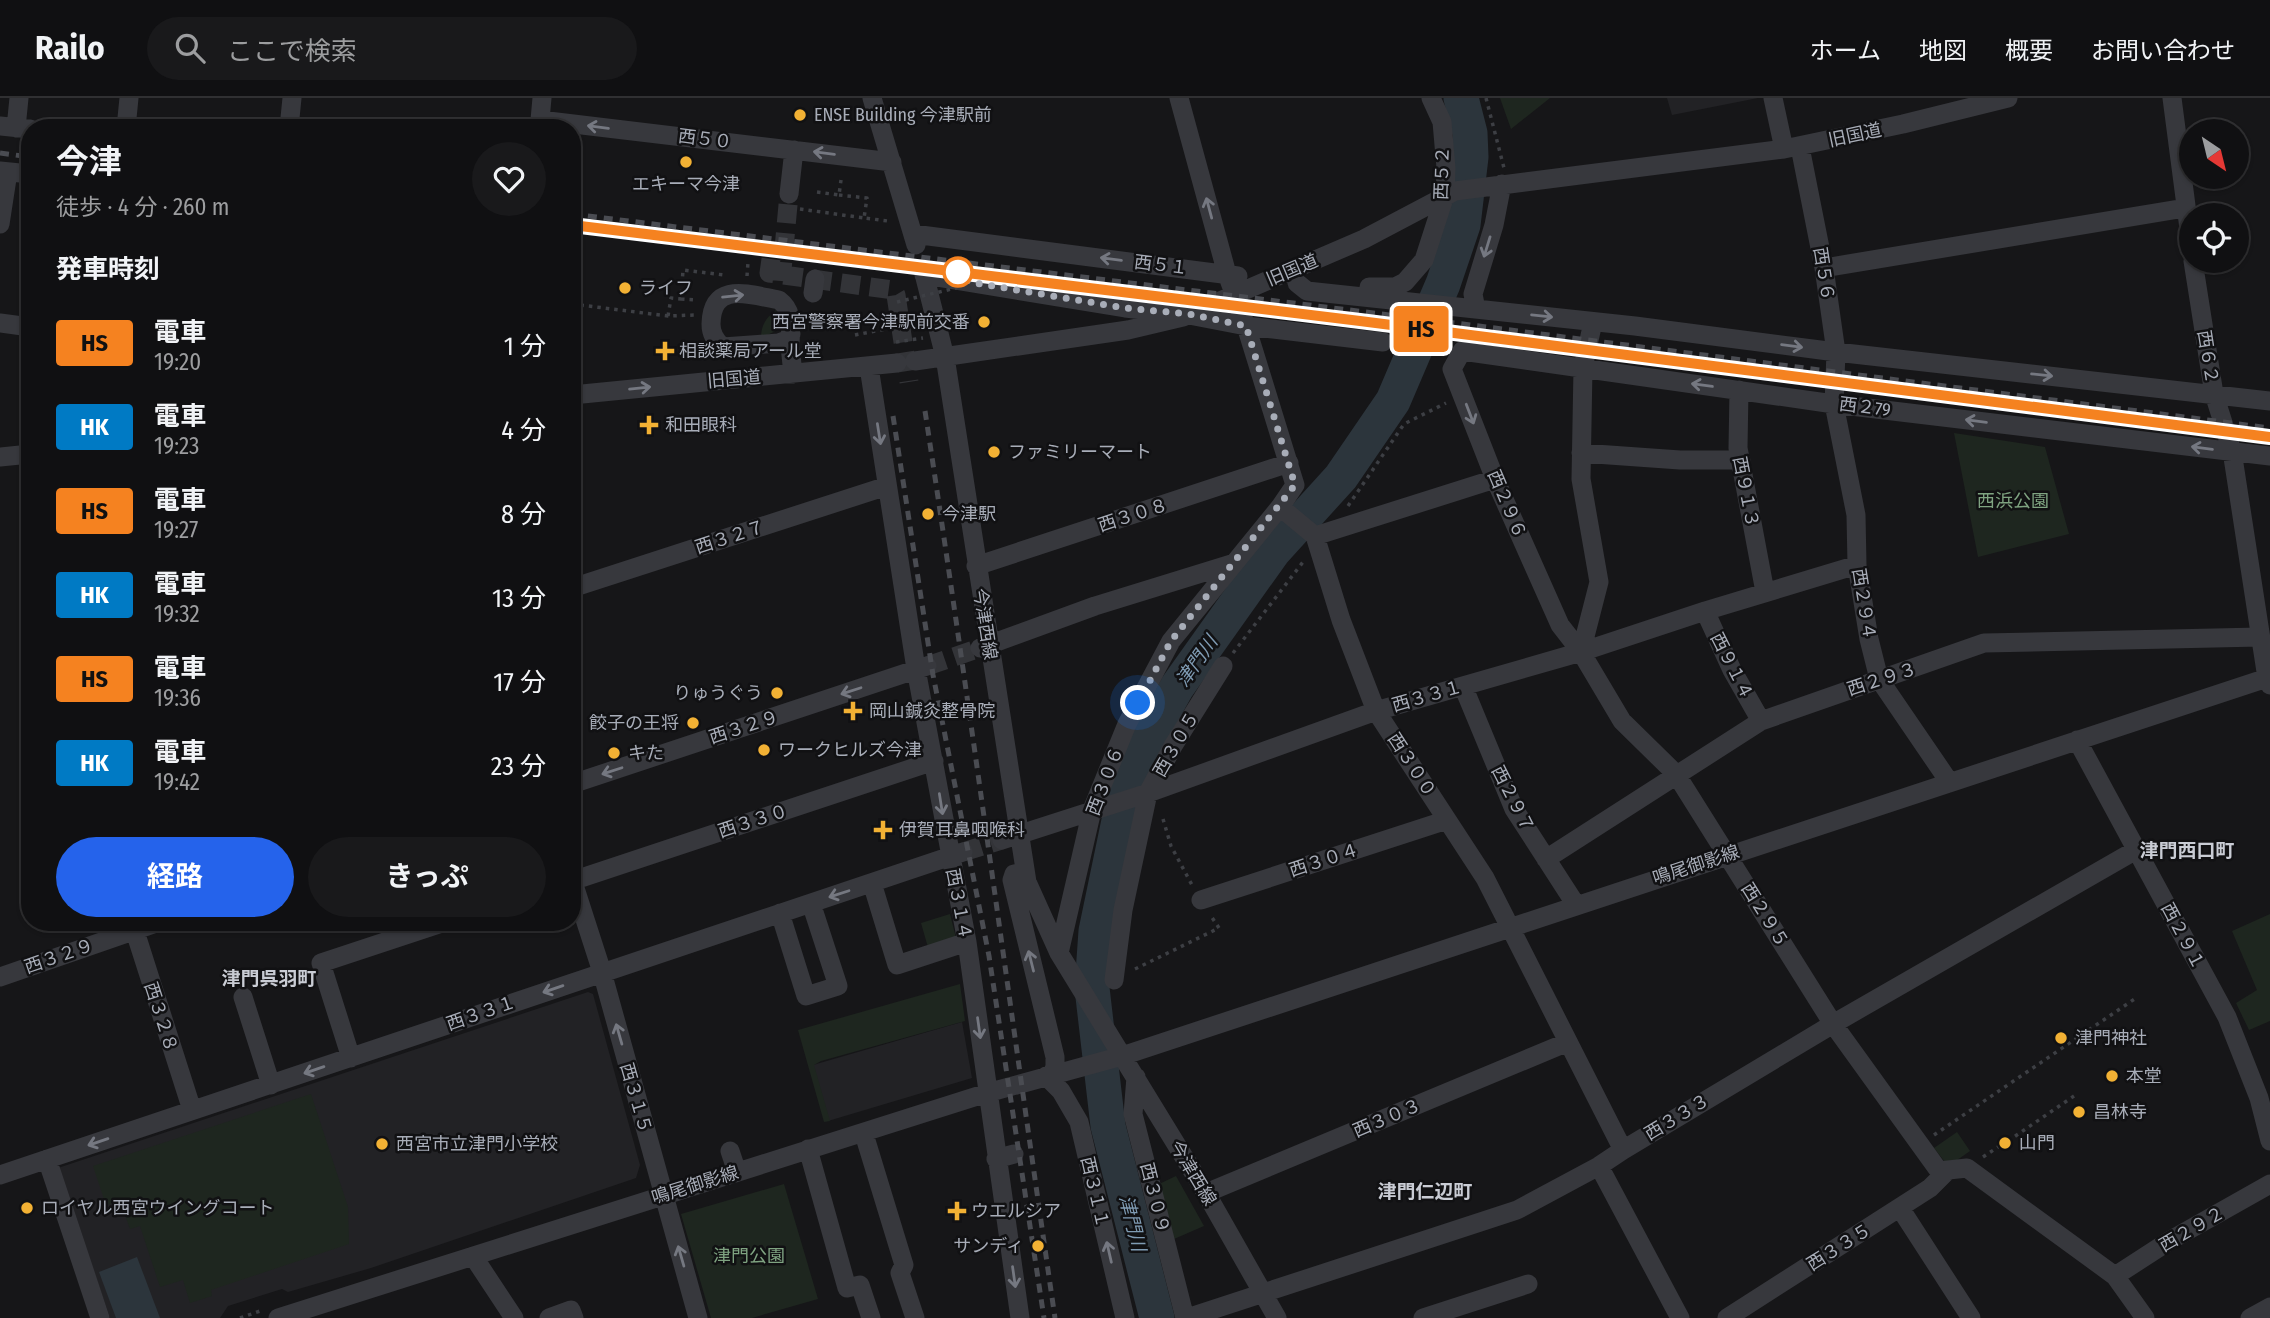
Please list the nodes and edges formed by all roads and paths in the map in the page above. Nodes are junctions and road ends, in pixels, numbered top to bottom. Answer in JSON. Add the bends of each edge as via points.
{"nodes":[{"id":1,"x":19,"y":98,"type":"edge"},
{"id":2,"x":129,"y":98,"type":"edge"},
{"id":3,"x":292,"y":98,"type":"edge"},
{"id":4,"x":542,"y":98,"type":"edge"},
{"id":5,"x":872,"y":98,"type":"edge"},
{"id":6,"x":1179,"y":98,"type":"edge"},
{"id":7,"x":1431,"y":98,"type":"edge"},
{"id":8,"x":1486,"y":98,"type":"edge"},
{"id":9,"x":1773,"y":98,"type":"edge"},
{"id":10,"x":2008,"y":98,"type":"edge"},
{"id":11,"x":2172,"y":98,"type":"edge"},
{"id":12,"x":127,"y":119,"type":"edge"},
{"id":13,"x":290,"y":119,"type":"edge"},
{"id":14,"x":540,"y":119,"type":"edge"},
{"id":15,"x":581,"y":125,"type":"edge"},
{"id":16,"x":15,"y":127,"type":"edge"},
{"id":17,"x":1792,"y":148,"type":"junction"},
{"id":18,"x":794,"y":149,"type":"junction"},
{"id":19,"x":892,"y":162,"type":"junction"},
{"id":20,"x":4,"y":172,"type":"edge"},
{"id":21,"x":841,"y":180,"type":"dead end"},
{"id":22,"x":1496,"y":184,"type":"junction"},
{"id":23,"x":817,"y":192,"type":"dead end"},
{"id":24,"x":1450,"y":193,"type":"junction"},
{"id":25,"x":839,"y":195,"type":"junction"},
{"id":26,"x":789,"y":201,"type":"joint"},
{"id":27,"x":2184,"y":203,"type":"edge"},
{"id":28,"x":2179,"y":209,"type":"edge"},
{"id":29,"x":864,"y":218,"type":"junction"},
{"id":30,"x":888,"y":221,"type":"dead end"},
{"id":31,"x":0,"y":224,"type":"edge"},
{"id":32,"x":748,"y":262,"type":"dead end"},
{"id":33,"x":1824,"y":268,"type":"junction"},
{"id":34,"x":2195,"y":273,"type":"edge"},
{"id":35,"x":1227,"y":274,"type":"junction"},
{"id":36,"x":734,"y":276,"type":"dead end"},
{"id":37,"x":747,"y":278,"type":"dead end"},
{"id":38,"x":1266,"y":281,"type":"junction"},
{"id":39,"x":1297,"y":283,"type":"junction"},
{"id":40,"x":974,"y":284,"type":"dead end"},
{"id":41,"x":1236,"y":293,"type":"junction"},
{"id":42,"x":681,"y":299,"type":"junction"},
{"id":43,"x":697,"y":300,"type":"dead end"},
{"id":44,"x":897,"y":302,"type":"dead end"},
{"id":45,"x":581,"y":305,"type":"edge"},
{"id":46,"x":1475,"y":309,"type":"junction"},
{"id":47,"x":1189,"y":314,"type":"junction"},
{"id":48,"x":698,"y":315,"type":"dead end"},
{"id":49,"x":668,"y":316,"type":"junction"},
{"id":50,"x":1593,"y":322,"type":"junction"},
{"id":51,"x":0,"y":323,"type":"edge"},
{"id":52,"x":21,"y":326,"type":"edge"},
{"id":53,"x":901,"y":326,"type":"dead end"},
{"id":54,"x":1246,"y":326,"type":"junction"},
{"id":55,"x":791,"y":334,"type":"junction"},
{"id":56,"x":855,"y":335,"type":"dead end"},
{"id":57,"x":1383,"y":342,"type":"joint"},
{"id":58,"x":1440,"y":345,"type":"dead end"},
{"id":59,"x":1462,"y":351,"type":"joint"},
{"id":60,"x":1836,"y":352,"type":"junction"},
{"id":61,"x":944,"y":357,"type":"junction"},
{"id":62,"x":869,"y":367,"type":"junction"},
{"id":63,"x":1583,"y":368,"type":"junction"},
{"id":64,"x":793,"y":374,"type":"junction"},
{"id":65,"x":1739,"y":390,"type":"junction"},
{"id":66,"x":581,"y":394,"type":"edge"},
{"id":67,"x":1462,"y":394,"type":"junction"},
{"id":68,"x":2214,"y":394,"type":"junction"},
{"id":69,"x":2270,"y":401,"type":"edge"},
{"id":70,"x":1834,"y":404,"type":"junction"},
{"id":71,"x":2232,"y":452,"type":"junction"},
{"id":72,"x":1581,"y":453,"type":"junction"},
{"id":73,"x":21,"y":455,"type":"edge"},
{"id":74,"x":2270,"y":456,"type":"edge"},
{"id":75,"x":0,"y":457,"type":"edge"},
{"id":76,"x":1741,"y":460,"type":"junction"},
{"id":77,"x":1289,"y":463,"type":"junction"},
{"id":78,"x":1495,"y":479,"type":"junction"},
{"id":79,"x":887,"y":486,"type":"junction"},
{"id":80,"x":1280,"y":507,"type":"junction"},
{"id":81,"x":1321,"y":537,"type":"junction"},
{"id":82,"x":1231,"y":564,"type":"junction"},
{"id":83,"x":1857,"y":565,"type":"junction"},
{"id":84,"x":976,"y":566,"type":"junction"},
{"id":85,"x":581,"y":585,"type":"edge"},
{"id":86,"x":1765,"y":592,"type":"junction"},
{"id":87,"x":1705,"y":611,"type":"junction"},
{"id":88,"x":2260,"y":637,"type":"junction"},
{"id":89,"x":984,"y":646,"type":"junction"},
{"id":90,"x":1581,"y":652,"type":"junction"},
{"id":91,"x":1223,"y":666,"type":"joint"},
{"id":92,"x":921,"y":667,"type":"junction"},
{"id":93,"x":1879,"y":679,"type":"junction"},
{"id":94,"x":2269,"y":680,"type":"edge"},
{"id":95,"x":1463,"y":686,"type":"junction"},
{"id":96,"x":1376,"y":711,"type":"junction"},
{"id":97,"x":1761,"y":721,"type":"junction"},
{"id":98,"x":2077,"y":740,"type":"junction"},
{"id":99,"x":934,"y":761,"type":"junction"},
{"id":100,"x":1676,"y":774,"type":"junction"},
{"id":101,"x":581,"y":781,"type":"edge"},
{"id":102,"x":1950,"y":783,"type":"junction"},
{"id":103,"x":1151,"y":791,"type":"junction"},
{"id":104,"x":1098,"y":808,"type":"junction"},
{"id":105,"x":1447,"y":820,"type":"junction"},
{"id":106,"x":1010,"y":838,"type":"junction"},
{"id":107,"x":2136,"y":850,"type":"junction"},
{"id":108,"x":956,"y":854,"type":"junction"},
{"id":109,"x":1727,"y":855,"type":"junction"},
{"id":110,"x":1546,"y":859,"type":"junction"},
{"id":111,"x":1024,"y":872,"type":"junction"},
{"id":112,"x":581,"y":877,"type":"edge"},
{"id":113,"x":872,"y":883,"type":"junction"},
{"id":114,"x":1201,"y":900,"type":"junction"},
{"id":115,"x":811,"y":903,"type":"junction"},
{"id":116,"x":1576,"y":905,"type":"junction"},
{"id":117,"x":581,"y":909,"type":"edge"},
{"id":118,"x":780,"y":914,"type":"junction"},
{"id":119,"x":1509,"y":928,"type":"junction"},
{"id":120,"x":120,"y":931,"type":"edge"},
{"id":121,"x":135,"y":931,"type":"edge"},
{"id":122,"x":418,"y":931,"type":"edge"},
{"id":123,"x":967,"y":942,"type":"junction"},
{"id":124,"x":1059,"y":953,"type":"junction"},
{"id":125,"x":601,"y":972,"type":"junction"},
{"id":126,"x":0,"y":977,"type":"edge"},
{"id":127,"x":1114,"y":980,"type":"joint"},
{"id":128,"x":243,"y":997,"type":"dead end"},
{"id":129,"x":2136,"y":998,"type":"dead end"},
{"id":130,"x":1833,"y":1024,"type":"junction"},
{"id":131,"x":1567,"y":1042,"type":"junction"},
{"id":132,"x":1118,"y":1057,"type":"junction"},
{"id":133,"x":351,"y":1058,"type":"junction"},
{"id":134,"x":1049,"y":1075,"type":"junction"},
{"id":135,"x":1136,"y":1077,"type":"junction"},
{"id":136,"x":271,"y":1085,"type":"junction"},
{"id":137,"x":987,"y":1093,"type":"junction"},
{"id":138,"x":2264,"y":1095,"type":"edge"},
{"id":139,"x":2074,"y":1097,"type":"dead end"},
{"id":140,"x":192,"y":1110,"type":"junction"},
{"id":141,"x":864,"y":1134,"type":"junction"},
{"id":142,"x":2008,"y":1141,"type":"dead end"},
{"id":143,"x":2270,"y":1141,"type":"edge"},
{"id":144,"x":1920,"y":1144,"type":"junction"},
{"id":145,"x":808,"y":1149,"type":"junction"},
{"id":146,"x":1623,"y":1150,"type":"junction"},
{"id":147,"x":730,"y":1151,"type":"dead end"},
{"id":148,"x":47,"y":1159,"type":"junction"},
{"id":149,"x":1599,"y":1166,"type":"junction"},
{"id":150,"x":737,"y":1172,"type":"junction"},
{"id":151,"x":1946,"y":1172,"type":"junction"},
{"id":152,"x":0,"y":1175,"type":"edge"},
{"id":153,"x":2270,"y":1184,"type":"edge"},
{"id":154,"x":1206,"y":1193,"type":"junction"},
{"id":155,"x":663,"y":1195,"type":"junction"},
{"id":156,"x":1900,"y":1208,"type":"junction"},
{"id":157,"x":473,"y":1256,"type":"junction"},
{"id":158,"x":2115,"y":1276,"type":"junction"},
{"id":159,"x":1528,"y":1284,"type":"dead end"},
{"id":160,"x":1263,"y":1293,"type":"junction"},
{"id":161,"x":2270,"y":1307,"type":"edge"},
{"id":162,"x":100,"y":1318,"type":"edge"},
{"id":163,"x":278,"y":1318,"type":"edge"},
{"id":164,"x":514,"y":1318,"type":"edge"},
{"id":165,"x":550,"y":1318,"type":"edge"},
{"id":166,"x":574,"y":1318,"type":"edge"},
{"id":167,"x":698,"y":1318,"type":"edge"},
{"id":168,"x":871,"y":1318,"type":"edge"},
{"id":169,"x":915,"y":1318,"type":"edge"},
{"id":170,"x":1020,"y":1318,"type":"edge"},
{"id":171,"x":1125,"y":1318,"type":"edge"},
{"id":172,"x":1186,"y":1318,"type":"edge"},
{"id":173,"x":1277,"y":1318,"type":"edge"},
{"id":174,"x":1423,"y":1318,"type":"edge"},
{"id":175,"x":1680,"y":1318,"type":"edge"},
{"id":176,"x":1727,"y":1318,"type":"edge"},
{"id":177,"x":1971,"y":1318,"type":"edge"},
{"id":178,"x":2145,"y":1318,"type":"edge"},
{"id":179,"x":2250,"y":1318,"type":"edge"}],
"edges":[{"from":1,"to":16,"type":"street"},
{"from":2,"to":12,"type":"street"},
{"from":3,"to":13,"type":"street"},
{"from":14,"to":4,"type":"street","name":"西５０","one_way":true},
{"from":5,"to":19,"type":"street"},
{"from":35,"to":6,"type":"street","one_way":true},
{"from":7,"to":24,"type":"street","name":"西５２","via":[[1441,122]]},
{"from":8,"to":22,"type":"path","via":[[1504,165]]},
{"from":9,"to":17,"type":"street","name":"西５６"},
{"from":10,"to":17,"type":"street","name":"旧国道"},
{"from":11,"to":27,"type":"street"},
{"from":18,"to":15,"type":"street","name":"西５０","one_way":true},
{"from":17,"to":22,"type":"street","name":"旧国道"},
{"from":17,"to":33,"type":"street","name":"西５６"},
{"from":19,"to":18,"type":"street","name":"西５０","one_way":true},
{"from":18,"to":26,"type":"street"},
{"from":35,"to":19,"type":"street","name":"西５１","one_way":true,"via":[[915,241]]},
{"from":20,"to":31,"type":"street"},
{"from":21,"to":25,"type":"path"},
{"from":22,"to":24,"type":"street","name":"旧国道"},
{"from":22,"to":46,"type":"street","one_way":true,"via":[[1494,225],[1473,294]]},
{"from":23,"to":25,"type":"path"},
{"from":24,"to":38,"type":"street","name":"旧国道","via":[[1364,239]]},
{"from":24,"to":39,"type":"street","name":"西５２","via":[[1424,260],[1405,282],[1395,287]]},
{"from":25,"to":29,"type":"path","via":[[867,198]]},
{"from":26,"to":29,"type":"path"},
{"from":28,"to":33,"type":"street"},
{"from":29,"to":30,"type":"path"},
{"from":32,"to":37,"type":"path"},
{"from":33,"to":60,"type":"street","name":"西５６"},
{"from":34,"to":68,"type":"street","name":"西６２"},
{"from":35,"to":38,"type":"street","name":"西５１"},
{"from":35,"to":41,"type":"street","name":"西３０６"},
{"from":36,"to":42,"type":"path","via":[[683,270]]},
{"from":38,"to":39,"type":"street","name":"西５１"},
{"from":38,"to":41,"type":"street","name":"旧国道"},
{"from":39,"to":46,"type":"street","via":[[1307,291]]},
{"from":40,"to":44,"type":"path","bridge":true,"via":[[957,280],[956,288]]},
{"from":41,"to":47,"type":"street","name":"旧国道"},
{"from":41,"to":54,"type":"street","name":"西３０６"},
{"from":42,"to":43,"type":"path"},
{"from":42,"to":49,"type":"path","via":[[671,298]]},
{"from":45,"to":49,"type":"path"},
{"from":46,"to":50,"type":"street","one_way":true},
{"from":47,"to":54,"type":"street"},
{"from":47,"to":61,"type":"street","name":"旧国道","via":[[1128,330]]},
{"from":47,"to":61,"type":"street","name":"今津西線","via":[[1125,308],[923,273]]},
{"from":48,"to":49,"type":"path"},
{"from":50,"to":60,"type":"street","one_way":true},
{"from":50,"to":63,"type":"street"},
{"from":51,"to":52,"type":"street"},
{"from":53,"to":56,"type":"path"},
{"from":54,"to":57,"type":"street"},
{"from":54,"to":77,"type":"street","name":"西３０６"},
{"from":55,"to":55,"type":"street","one_way":true,"via":[[779,343],[729,348],[719,344],[711,331],[715,304],[722,296],[780,294],[790,313]]},
{"from":55,"to":64,"type":"street"},
{"from":57,"to":58,"type":"path"},
{"from":59,"to":63,"type":"street","name":"西２79"},
{"from":59,"to":67,"type":"street","name":"西２９６","via":[[1452,369]]},
{"from":60,"to":68,"type":"street","one_way":true},
{"from":60,"to":70,"type":"street","name":"西５６"},
{"from":61,"to":62,"type":"street","name":"旧国道"},
{"from":61,"to":84,"type":"street","name":"今津西線"},
{"from":62,"to":64,"type":"street","name":"旧国道"},
{"from":62,"to":79,"type":"street","name":"西３１４","one_way":true},
{"from":65,"to":63,"type":"street","name":"西２79","one_way":true},
{"from":63,"to":72,"type":"street"},
{"from":66,"to":64,"type":"street","name":"旧国道","one_way":true},
{"from":65,"to":70,"type":"street","name":"西２79"},
{"from":65,"to":76,"type":"street","name":"西９１３"},
{"from":67,"to":78,"type":"street","name":"西２９６","one_way":true},
{"from":67,"to":81,"type":"path","via":[[1404,424]]},
{"from":68,"to":69,"type":"street"},
{"from":68,"to":71,"type":"street","name":"西６２"},
{"from":71,"to":70,"type":"street","name":"西２79","one_way":true},
{"from":70,"to":83,"type":"street","name":"西２９４","via":[[1856,515]]},
{"from":71,"to":74,"type":"street","name":"西２79"},
{"from":71,"to":88,"type":"street","name":"西６２"},
{"from":72,"to":76,"type":"street"},
{"from":72,"to":90,"type":"street","via":[[1581,479],[1600,582]]},
{"from":73,"to":75,"type":"street"},
{"from":76,"to":86,"type":"street","name":"西９１３"},
{"from":77,"to":80,"type":"street","name":"西３０６","via":[[1295,485]]},
{"from":77,"to":84,"type":"street","name":"西３０８"},
{"from":78,"to":81,"type":"street"},
{"from":78,"to":90,"type":"street","name":"西２９６","via":[[1560,625]]},
{"from":79,"to":85,"type":"street","name":"西３２７"},
{"from":79,"to":92,"type":"street","name":"西３１４"},
{"from":80,"to":81,"type":"street"},
{"from":80,"to":82,"type":"street","name":"西３０６"},
{"from":81,"to":91,"type":"path"},
{"from":81,"to":96,"type":"street","name":"西３００","via":[[1341,620]]},
{"from":82,"to":89,"type":"street"},
{"from":82,"to":104,"type":"street","name":"西３０６","via":[[1171,641],[1127,724]]},
{"from":83,"to":86,"type":"street","name":"西３３１"},
{"from":83,"to":93,"type":"street","name":"西２９４"},
{"from":84,"to":89,"type":"street","name":"今津西線"},
{"from":86,"to":87,"type":"street","name":"西３３１"},
{"from":87,"to":90,"type":"street","name":"西３３１"},
{"from":87,"to":97,"type":"street","name":"西９１４"},
{"from":88,"to":93,"type":"street","name":"西２９３","via":[[1984,643]]},
{"from":88,"to":94,"type":"street","name":"西６２"},
{"from":89,"to":106,"type":"street","name":"今津西線"},
{"from":90,"to":95,"type":"street","name":"西３３１"},
{"from":90,"to":100,"type":"street","name":"西２９５","via":[[1622,721]]},
{"from":91,"to":103,"type":"street","name":"西３０５","via":[[1172,746]]},
{"from":92,"to":99,"type":"street","name":"西３１４"},
{"from":92,"to":101,"type":"street","name":"西３２９","one_way":true},
{"from":93,"to":97,"type":"street","name":"西２９３"},
{"from":93,"to":102,"type":"street","name":"西２９４"},
{"from":94,"to":98,"type":"street","name":"鳴尾御影線"},
{"from":95,"to":96,"type":"street","name":"西３３１"},
{"from":95,"to":110,"type":"street","name":"西２９７","via":[[1514,809]]},
{"from":96,"to":103,"type":"street","name":"西３３１"},
{"from":96,"to":105,"type":"street","name":"西３００"},
{"from":97,"to":100,"type":"street","name":"西２９３"},
{"from":98,"to":102,"type":"street","name":"鳴尾御影線"},
{"from":98,"to":107,"type":"street","name":"西２９１"},
{"from":99,"to":108,"type":"street","name":"西３１４","one_way":true},
{"from":99,"to":112,"type":"street","name":"西３３０"},
{"from":100,"to":109,"type":"street","name":"西２９５"},
{"from":100,"to":110,"type":"street","name":"西２９３"},
{"from":102,"to":109,"type":"street","name":"鳴尾御影線"},
{"from":103,"to":104,"type":"street","name":"西３３１"},
{"from":103,"to":114,"type":"path","via":[[1171,846]]},
{"from":103,"to":127,"type":"street","name":"西３０５","via":[[1123,910]]},
{"from":104,"to":106,"type":"street","name":"西３３１"},
{"from":104,"to":124,"type":"street","name":"西３０６"},
{"from":105,"to":114,"type":"street","name":"西３０４"},
{"from":105,"to":119,"type":"street","name":"西３００","via":[[1485,878]]},
{"from":106,"to":111,"type":"street","name":"今津西線"},
{"from":107,"to":130,"type":"street","name":"西３３３"},
{"from":107,"to":138,"type":"street","name":"西２９１"},
{"from":108,"to":113,"type":"street","name":"西３３１"},
{"from":108,"to":123,"type":"street","name":"西３１４"},
{"from":109,"to":116,"type":"street","name":"鳴尾御影線"},
{"from":109,"to":130,"type":"street","name":"西２９５"},
{"from":110,"to":116,"type":"street","name":"西２９７"},
{"from":111,"to":124,"type":"street","name":"今津西線"},
{"from":134,"to":111,"type":"street","one_way":true,"via":[[1055,1057],[1012,880],[1014,874]]},
{"from":113,"to":115,"type":"street","name":"西３３１","one_way":true},
{"from":113,"to":123,"type":"street","via":[[897,965]]},
{"from":114,"to":127,"type":"path","via":[[1219,928]]},
{"from":115,"to":118,"type":"street","name":"西３３１"},
{"from":115,"to":118,"type":"street","via":[[838,986],[806,996]]},
{"from":116,"to":119,"type":"street","name":"鳴尾御影線"},
{"from":117,"to":125,"type":"street","name":"西３１５"},
{"from":118,"to":125,"type":"street","name":"西３３１"},
{"from":119,"to":131,"type":"street","name":"西３００"},
{"from":119,"to":132,"type":"street","name":"鳴尾御影線"},
{"from":120,"to":126,"type":"street","name":"西３２９"},
{"from":121,"to":140,"type":"street","name":"西３２８"},
{"from":122,"to":133,"type":"street","via":[[321,963]]},
{"from":123,"to":137,"type":"street","name":"西３１４","one_way":true},
{"from":124,"to":132,"type":"street","name":"今津西線"},
{"from":125,"to":133,"type":"street","name":"西３３１","one_way":true},
{"from":155,"to":125,"type":"street","name":"西３１５","one_way":true},
{"from":128,"to":136,"type":"street"},
{"from":129,"to":144,"type":"path"},
{"from":130,"to":144,"type":"street","name":"西２９５"},
{"from":130,"to":146,"type":"street","name":"西３３３"},
{"from":131,"to":146,"type":"street","name":"西３００"},
{"from":131,"to":154,"type":"street","name":"西３０３"},
{"from":132,"to":134,"type":"street","name":"鳴尾御影線"},
{"from":132,"to":135,"type":"street","name":"今津西線"},
{"from":133,"to":136,"type":"street","name":"西３３１","one_way":true},
{"from":134,"to":137,"type":"street","name":"鳴尾御影線"},
{"from":171,"to":134,"type":"street","name":"西３１１","one_way":true,"via":[[1079,1122]]},
{"from":135,"to":154,"type":"street","name":"今津西線"},
{"from":135,"to":172,"type":"street","name":"西３０９","via":[[1133,1114]]},
{"from":136,"to":140,"type":"street","name":"西３３１"},
{"from":137,"to":141,"type":"street","name":"鳴尾御影線"},
{"from":137,"to":170,"type":"street","name":"西３１４","one_way":true,"via":[[1005,1157]]},
{"from":138,"to":143,"type":"street","name":"西２９１"},
{"from":139,"to":142,"type":"path"},
{"from":140,"to":148,"type":"street","name":"西３３１","one_way":true},
{"from":141,"to":145,"type":"street","name":"鳴尾御影線"},
{"from":141,"to":169,"type":"street","via":[[904,1265],[900,1273]]},
{"from":144,"to":151,"type":"street","name":"西２９５","via":[[1939,1171]]},
{"from":145,"to":150,"type":"street","name":"鳴尾御影線"},
{"from":145,"to":168,"type":"street","via":[[847,1288],[860,1285]]},
{"from":146,"to":149,"type":"street","name":"西３３３"},
{"from":147,"to":150,"type":"street"},
{"from":148,"to":152,"type":"street","name":"西３３１"},
{"from":148,"to":162,"type":"street"},
{"from":149,"to":160,"type":"street","name":"西３３３","via":[[1517,1210]]},
{"from":149,"to":175,"type":"street"},
{"from":150,"to":155,"type":"street","name":"鳴尾御影線"},
{"from":151,"to":156,"type":"street","name":"西３３５"},
{"from":151,"to":158,"type":"street","via":[[1967,1168]]},
{"from":153,"to":158,"type":"street","name":"西２９２"},
{"from":154,"to":160,"type":"street","name":"今津西線"},
{"from":155,"to":157,"type":"street","name":"鳴尾御影線"},
{"from":167,"to":155,"type":"street","name":"西３１５","one_way":true},
{"from":156,"to":176,"type":"street","name":"西３３５"},
{"from":156,"to":177,"type":"street"},
{"from":157,"to":163,"type":"street","name":"鳴尾御影線"},
{"from":157,"to":164,"type":"street"},
{"from":158,"to":178,"type":"street"},
{"from":159,"to":174,"type":"street"},
{"from":160,"to":172,"type":"street","name":"西３３３"},
{"from":160,"to":173,"type":"street","name":"今津西線"},
{"from":161,"to":179,"type":"street"},
{"from":165,"to":166,"type":"street","via":[[571,1310]]}]}
